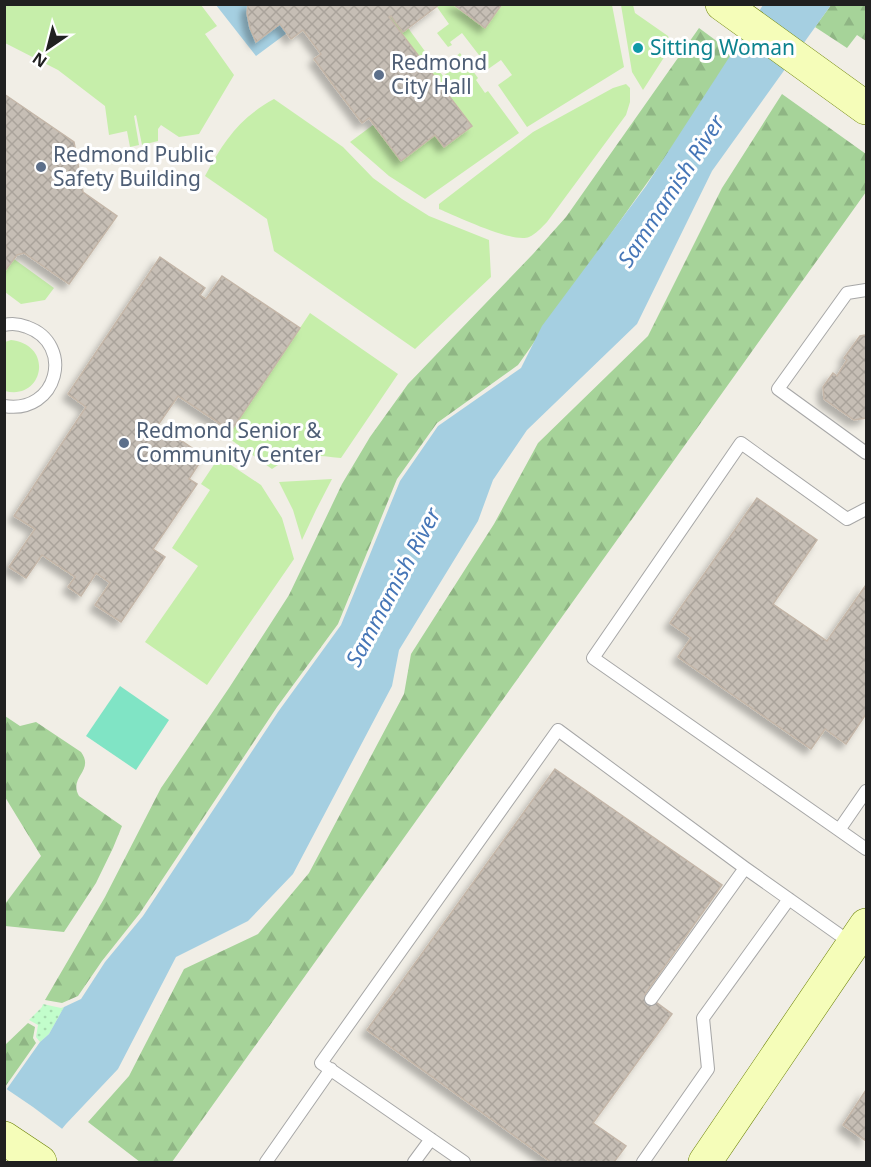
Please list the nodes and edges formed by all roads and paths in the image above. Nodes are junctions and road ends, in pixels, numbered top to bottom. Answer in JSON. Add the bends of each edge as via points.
{"nodes":[{"id":1,"x":722,"y":4,"type":"edge"},
{"id":2,"x":860,"y":103,"type":"edge"},
{"id":3,"x":867,"y":290,"type":"edge"},
{"id":4,"x":4,"y":325,"type":"edge"},
{"id":5,"x":4,"y":406,"type":"edge"},
{"id":6,"x":867,"y":453,"type":"edge"},
{"id":7,"x":867,"y":510,"type":"edge"},
{"id":8,"x":867,"y":791,"type":"edge"},
{"id":9,"x":839,"y":830,"type":"junction"},
{"id":10,"x":867,"y":849,"type":"edge"},
{"id":11,"x":745,"y":868,"type":"junction"},
{"id":12,"x":789,"y":899,"type":"junction"},
{"id":13,"x":860,"y":935,"type":"edge"},
{"id":14,"x":651,"y":999,"type":"dead end"},
{"id":15,"x":331,"y":1069,"type":"junction"},
{"id":16,"x":4,"y":1138,"type":"edge"},
{"id":17,"x":430,"y":1139,"type":"junction"},
{"id":18,"x":40,"y":1162,"type":"edge"},
{"id":19,"x":266,"y":1162,"type":"edge"},
{"id":20,"x":414,"y":1162,"type":"edge"},
{"id":21,"x":464,"y":1162,"type":"edge"},
{"id":22,"x":643,"y":1162,"type":"edge"},
{"id":23,"x":705,"y":1162,"type":"edge"}],
"edges":[{"from":1,"to":2,"type":"main road"},
{"from":3,"to":6,"type":"lane","via":[[847,293],[778,389]]},
{"from":4,"to":5,"type":"lane","via":[[35,329],[53,350],[56,363],[49,389],[40,399],[27,406]]},
{"from":7,"to":9,"type":"lane","via":[[847,519],[741,443],[593,658]]},
{"from":8,"to":9,"type":"lane"},
{"from":9,"to":10,"type":"lane"},
{"from":11,"to":12,"type":"lane"},
{"from":11,"to":14,"type":"lane"},
{"from":11,"to":15,"type":"lane","via":[[558,730],[321,1063]]},
{"from":12,"to":13,"type":"lane"},
{"from":12,"to":22,"type":"lane","via":[[703,1018],[708,1069]]},
{"from":13,"to":23,"type":"main road"},
{"from":15,"to":17,"type":"lane"},
{"from":15,"to":19,"type":"lane"},
{"from":16,"to":18,"type":"main road"},
{"from":17,"to":20,"type":"lane"},
{"from":17,"to":21,"type":"lane"}]}
